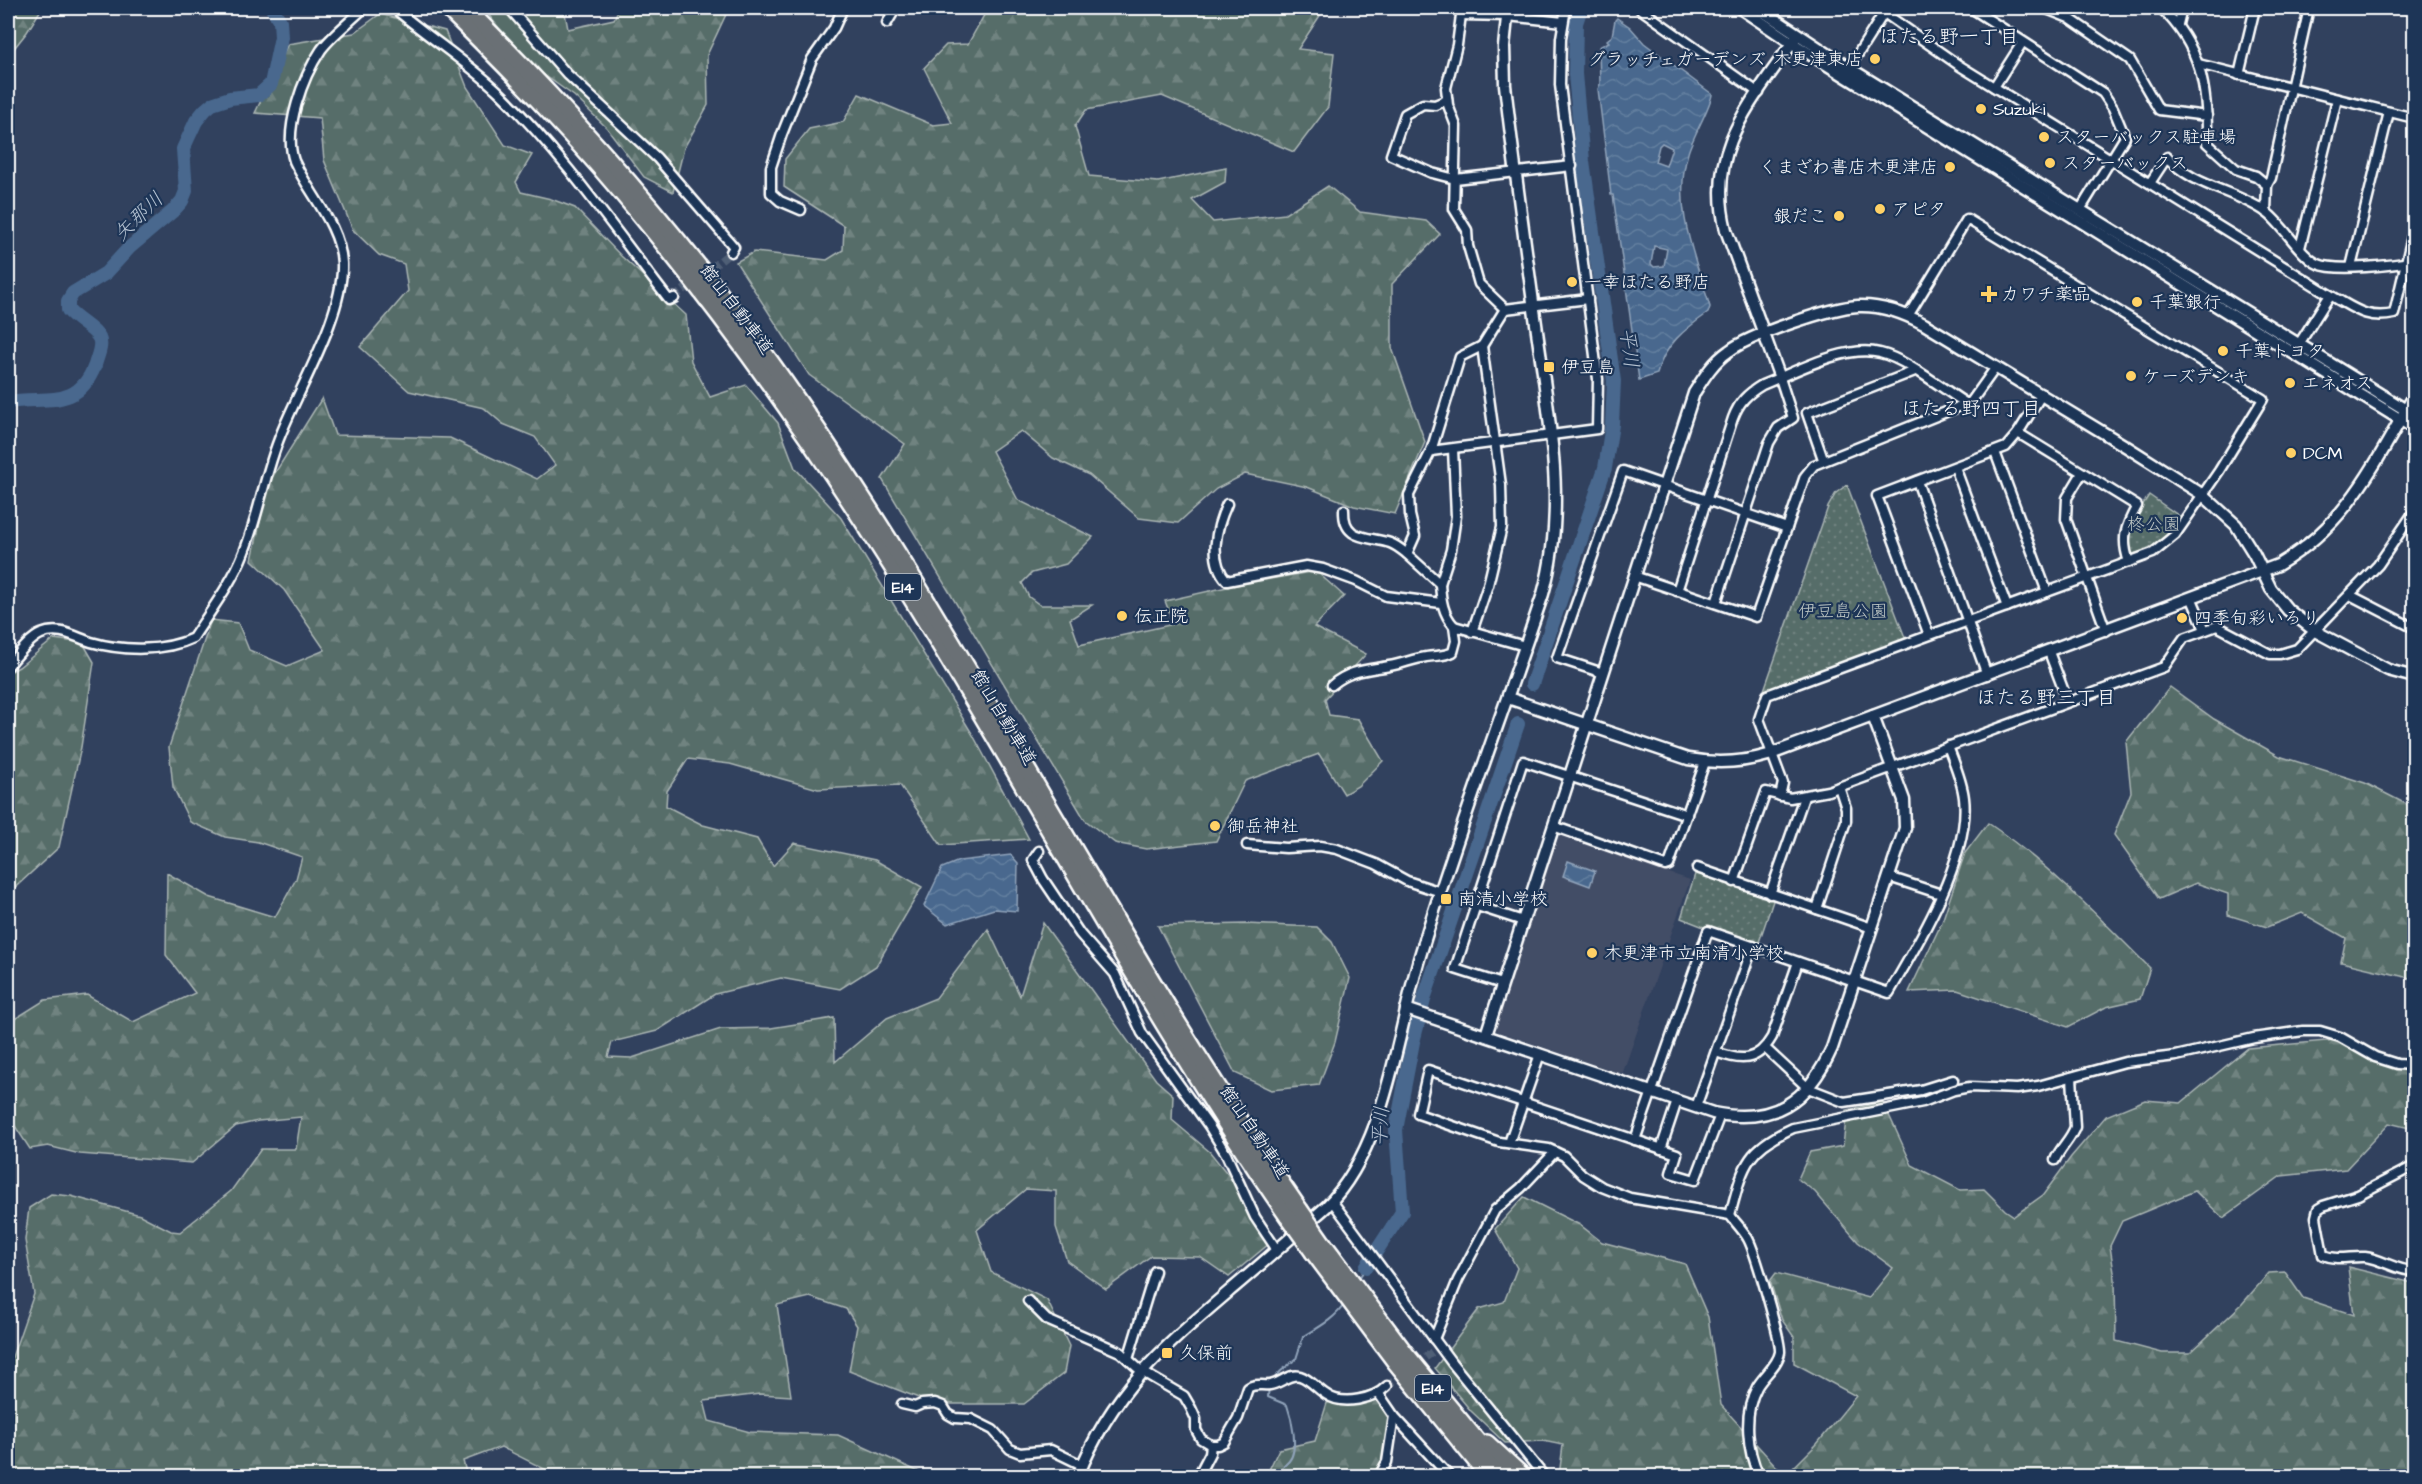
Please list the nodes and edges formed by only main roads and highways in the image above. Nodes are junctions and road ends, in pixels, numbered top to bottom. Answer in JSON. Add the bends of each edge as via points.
{"nodes":[{"id":1,"x":447,"y":8,"type":"edge"},
{"id":2,"x":466,"y":8,"type":"edge"},
{"id":3,"x":1294,"y":1214,"type":"junction"},
{"id":4,"x":1438,"y":1406,"type":"junction"},
{"id":5,"x":1478,"y":1476,"type":"edge"},
{"id":6,"x":1488,"y":1476,"type":"edge"},
{"id":7,"x":1506,"y":1476,"type":"edge"},
{"id":8,"x":1523,"y":1476,"type":"edge"}],
"edges":[{"from":1,"to":3,"type":"highway","name":"館山自動車道","number":"E14","via":[[516,76],[602,171],[762,373],[891,567],[1209,1098]]},
{"from":2,"to":3,"type":"highway","name":"館山自動車道","number":"E14","via":[[612,162],[729,304],[792,391],[902,559]]},
{"from":3,"to":4,"type":"highway","name":"館山自動車道","number":"E14","bridge":true},
{"from":4,"to":5,"type":"highway"},
{"from":4,"to":6,"type":"highway","name":"館山自動車道","number":"E14"},
{"from":4,"to":7,"type":"highway","name":"館山自動車道","number":"E14"},
{"from":4,"to":8,"type":"highway"}]}
